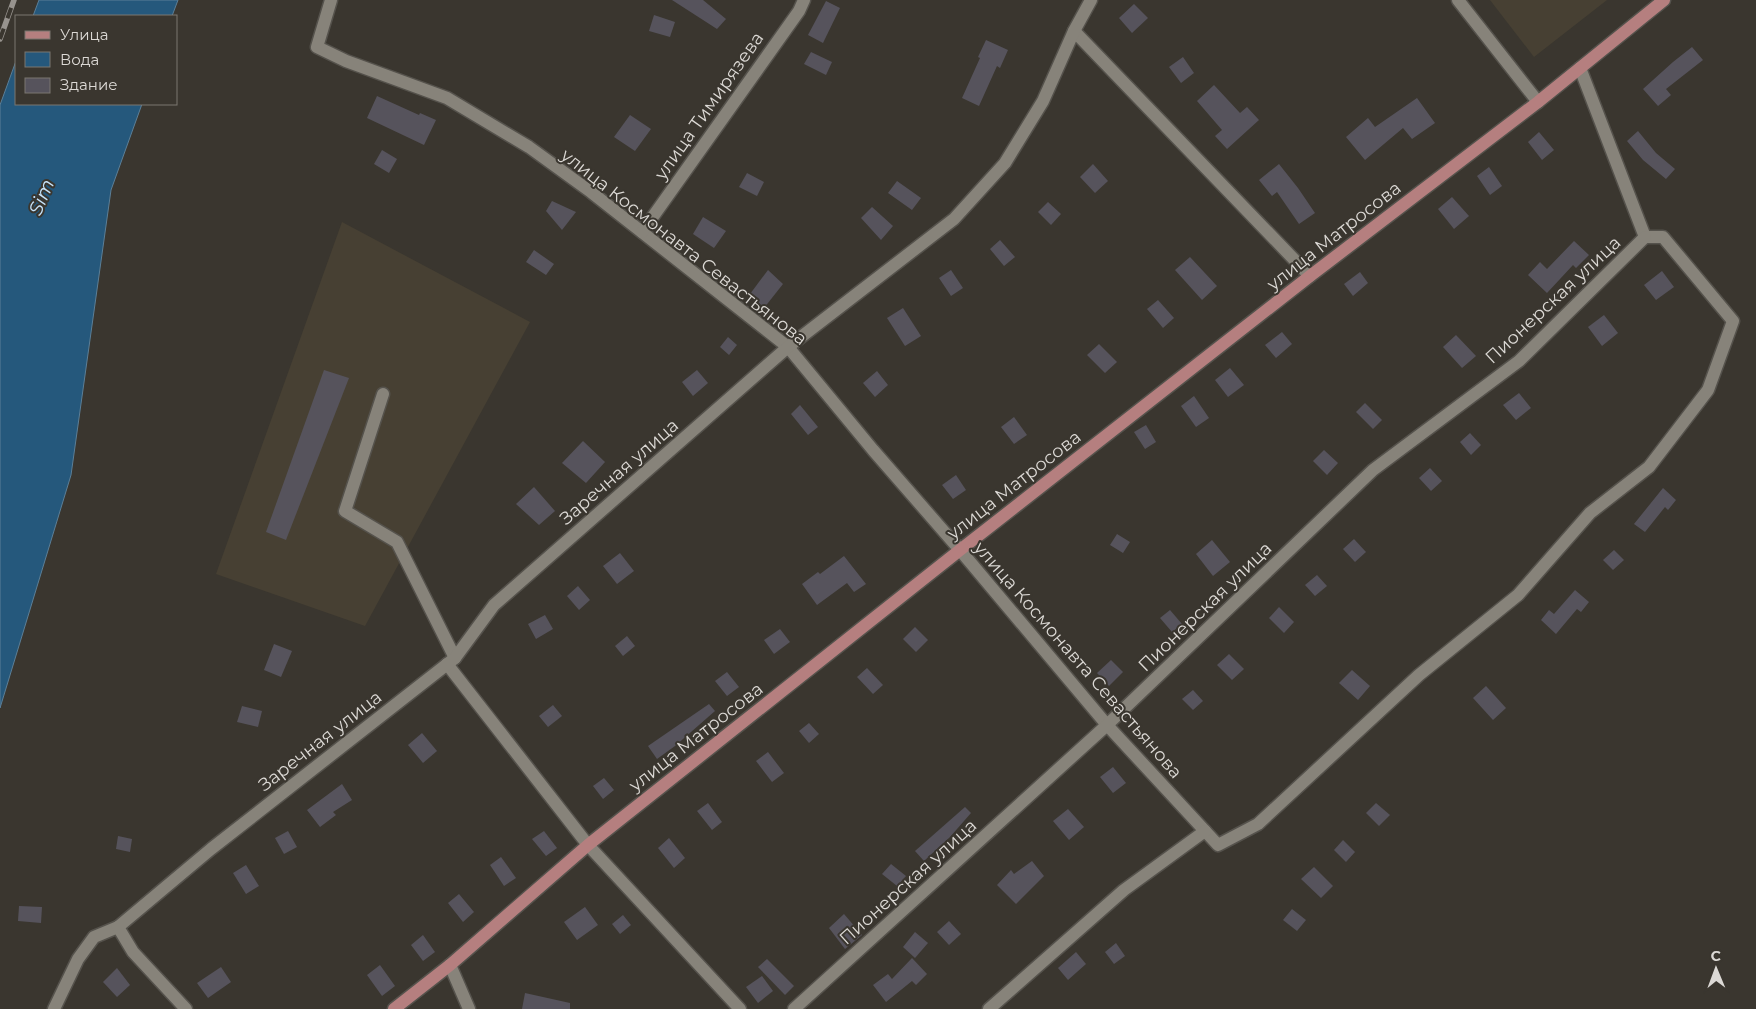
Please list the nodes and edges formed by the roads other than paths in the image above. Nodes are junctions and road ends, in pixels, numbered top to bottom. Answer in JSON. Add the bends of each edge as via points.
{"nodes":[{"id":1,"x":331,"y":0,"type":"edge"},
{"id":2,"x":804,"y":0,"type":"edge"},
{"id":3,"x":1091,"y":0,"type":"edge"},
{"id":4,"x":1458,"y":0,"type":"edge"},
{"id":5,"x":1664,"y":0,"type":"edge"},
{"id":6,"x":1074,"y":31,"type":"junction"},
{"id":7,"x":1580,"y":68,"type":"junction"},
{"id":8,"x":1538,"y":102,"type":"junction"},
{"id":9,"x":642,"y":232,"type":"junction"},
{"id":10,"x":1645,"y":236,"type":"junction"},
{"id":11,"x":1310,"y":276,"type":"junction"},
{"id":12,"x":788,"y":347,"type":"junction"},
{"id":13,"x":383,"y":394,"type":"dead end"},
{"id":14,"x":960,"y":550,"type":"junction"},
{"id":15,"x":451,"y":661,"type":"junction"},
{"id":16,"x":1107,"y":725,"type":"junction"},
{"id":17,"x":1205,"y":831,"type":"junction"},
{"id":18,"x":588,"y":845,"type":"junction"},
{"id":19,"x":118,"y":927,"type":"junction"},
{"id":20,"x":450,"y":965,"type":"junction"},
{"id":21,"x":54,"y":1009,"type":"edge"},
{"id":22,"x":186,"y":1009,"type":"edge"},
{"id":23,"x":394,"y":1009,"type":"edge"},
{"id":24,"x":469,"y":1009,"type":"edge"},
{"id":25,"x":740,"y":1009,"type":"edge"},
{"id":26,"x":794,"y":1009,"type":"edge"},
{"id":27,"x":989,"y":1009,"type":"edge"}],
"edges":[{"from":1,"to":9,"type":"street","name":"улица Космонавта Севастьянова","via":[[317,47],[447,98],[529,147]]},
{"from":2,"to":9,"type":"street","name":"улица Тимирязева"},
{"from":3,"to":6,"type":"street","name":"Заречная улица"},
{"from":4,"to":8,"type":"street"},
{"from":5,"to":7,"type":"main road","name":"улица Матросова"},
{"from":6,"to":11,"type":"street"},
{"from":6,"to":12,"type":"street","name":"Заречная улица","via":[[1043,101],[1005,163],[961,212]]},
{"from":7,"to":8,"type":"main road","name":"улица Матросова"},
{"from":7,"to":10,"type":"street"},
{"from":8,"to":11,"type":"main road","name":"улица Матросова"},
{"from":9,"to":12,"type":"street","name":"улица Космонавта Севастьянова"},
{"from":10,"to":16,"type":"street","name":"Пионерская улица","via":[[1519,361],[1373,470]]},
{"from":10,"to":17,"type":"street","name":"улица Космонавта Севастьянова","via":[[1663,236],[1733,321],[1708,390],[1649,467],[1590,514],[1518,595],[1419,675],[1258,824],[1218,845]]},
{"from":11,"to":14,"type":"main road","name":"улица Матросова"},
{"from":12,"to":14,"type":"street","name":"улица Космонавта Севастьянова"},
{"from":12,"to":15,"type":"street","name":"Заречная улица","via":[[494,605]]},
{"from":13,"to":15,"type":"street","via":[[345,511],[397,542]]},
{"from":14,"to":16,"type":"street","name":"улица Космонавта Севастьянова"},
{"from":14,"to":18,"type":"main road","name":"улица Матросова"},
{"from":15,"to":18,"type":"street"},
{"from":15,"to":19,"type":"street","name":"Заречная улица","via":[[211,849]]},
{"from":16,"to":17,"type":"street","name":"улица Космонавта Севастьянова"},
{"from":16,"to":26,"type":"street","name":"Пионерская улица"},
{"from":17,"to":27,"type":"street","via":[[1124,890]]},
{"from":18,"to":20,"type":"main road","name":"улица Матросова"},
{"from":18,"to":25,"type":"street"},
{"from":19,"to":21,"type":"street","name":"Заречная улица","via":[[94,937],[78,959]]},
{"from":19,"to":22,"type":"street","via":[[132,952]]},
{"from":20,"to":23,"type":"main road","name":"улица Матросова"},
{"from":20,"to":24,"type":"street"}]}
